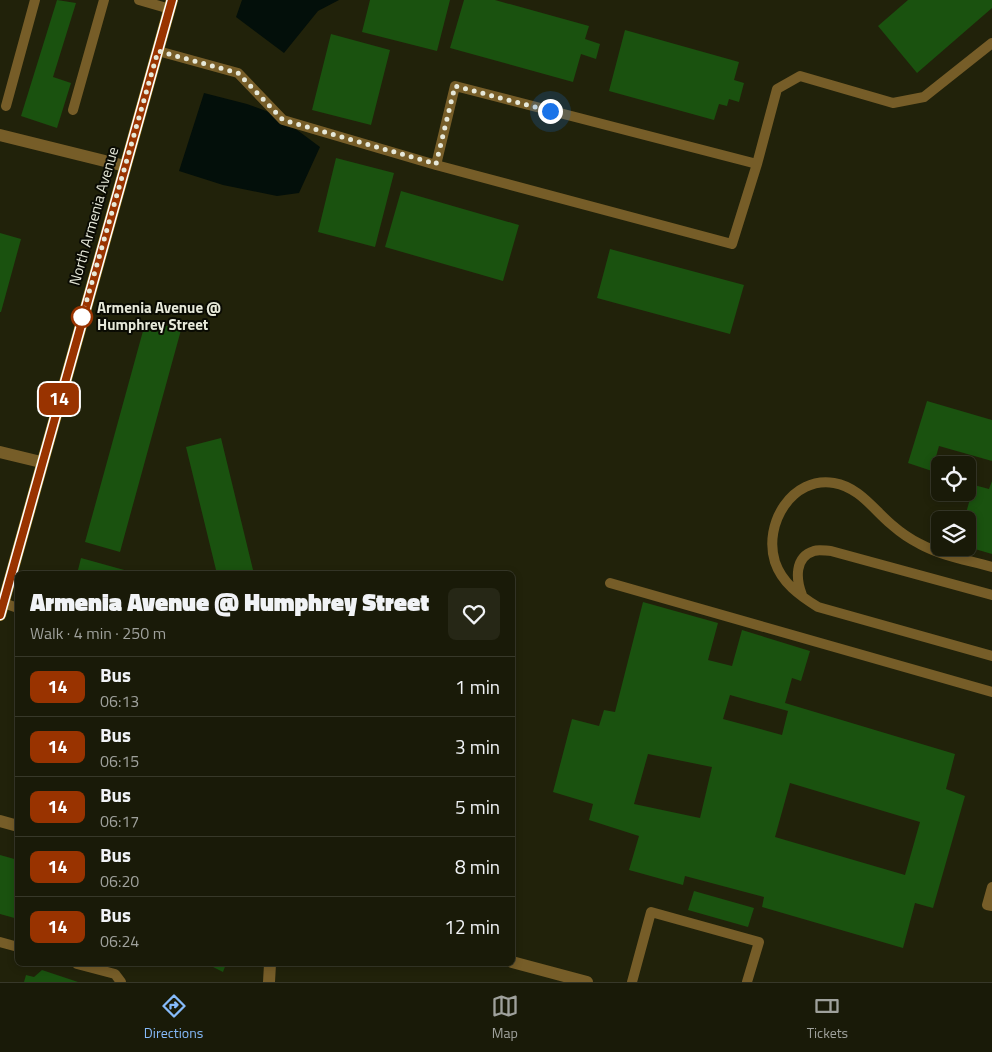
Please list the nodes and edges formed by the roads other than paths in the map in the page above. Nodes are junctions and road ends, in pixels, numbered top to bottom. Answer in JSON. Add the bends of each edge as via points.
{"nodes":[{"id":1,"x":35,"y":0,"type":"edge"},
{"id":2,"x":104,"y":0,"type":"edge"},
{"id":3,"x":139,"y":0,"type":"edge"},
{"id":4,"x":171,"y":4,"type":"edge"},
{"id":5,"x":992,"y":43,"type":"edge"},
{"id":6,"x":158,"y":51,"type":"junction"},
{"id":7,"x":6,"y":106,"type":"dead end"},
{"id":8,"x":73,"y":110,"type":"dead end"},
{"id":9,"x":0,"y":135,"type":"edge"},
{"id":10,"x":436,"y":164,"type":"junction"},
{"id":11,"x":757,"y":164,"type":"junction"},
{"id":12,"x":125,"y":166,"type":"junction"},
{"id":13,"x":0,"y":452,"type":"edge"},
{"id":14,"x":41,"y":462,"type":"junction"},
{"id":15,"x":992,"y":567,"type":"edge"},
{"id":16,"x":610,"y":583,"type":"dead end"},
{"id":17,"x":992,"y":595,"type":"edge"},
{"id":18,"x":804,"y":599,"type":"junction"},
{"id":19,"x":15,"y":608,"type":"edge"},
{"id":20,"x":2,"y":609,"type":"edge"},
{"id":21,"x":992,"y":656,"type":"edge"},
{"id":22,"x":992,"y":692,"type":"edge"},
{"id":23,"x":0,"y":821,"type":"edge"},
{"id":24,"x":15,"y":825,"type":"edge"},
{"id":25,"x":992,"y":887,"type":"edge"},
{"id":26,"x":992,"y":906,"type":"edge"},
{"id":27,"x":0,"y":942,"type":"edge"},
{"id":28,"x":15,"y":946,"type":"edge"},
{"id":29,"x":515,"y":963,"type":"edge"},
{"id":30,"x":85,"y":966,"type":"edge"},
{"id":31,"x":270,"y":966,"type":"edge"},
{"id":32,"x":120,"y":982,"type":"edge"},
{"id":33,"x":268,"y":982,"type":"edge"},
{"id":34,"x":586,"y":982,"type":"edge"},
{"id":35,"x":632,"y":982,"type":"edge"},
{"id":36,"x":747,"y":982,"type":"edge"}],
"edges":[{"from":1,"to":7,"type":"lane"},
{"from":2,"to":8,"type":"lane"},
{"from":3,"to":4,"type":"lane"},
{"from":4,"to":6,"type":"main road","name":"North Armenia Avenue"},
{"from":5,"to":11,"type":"lane","via":[[924,97],[892,103],[800,76],[777,89]]},
{"from":6,"to":10,"type":"lane","via":[[238,73],[283,120]]},
{"from":6,"to":12,"type":"main road","name":"North Armenia Avenue"},
{"from":9,"to":12,"type":"street"},
{"from":10,"to":11,"type":"lane","via":[[732,244]]},
{"from":10,"to":11,"type":"lane","via":[[455,86]]},
{"from":12,"to":14,"type":"main road","name":"North Armenia Avenue"},
{"from":13,"to":14,"type":"street"},
{"from":14,"to":20,"type":"main road","name":"North Armenia Avenue"},
{"from":15,"to":18,"type":"lane","via":[[921,545],[892,526],[857,492],[834,483],[811,485],[790,496],[778,514],[772,538],[775,561],[787,584]]},
{"from":16,"to":22,"type":"lane"},
{"from":17,"to":18,"type":"lane","via":[[831,551],[815,551],[803,558],[798,569],[797,583]]},
{"from":18,"to":21,"type":"lane","via":[[818,607]]},
{"from":19,"to":20,"type":"lane"},
{"from":23,"to":24,"type":"street"},
{"from":25,"to":26,"type":"lane","via":[[987,905]]},
{"from":27,"to":28,"type":"lane"},
{"from":29,"to":34,"type":"street"},
{"from":30,"to":32,"type":"lane","via":[[115,974]]},
{"from":31,"to":33,"type":"street"},
{"from":35,"to":36,"type":"lane","via":[[651,912],[759,942]]}]}
